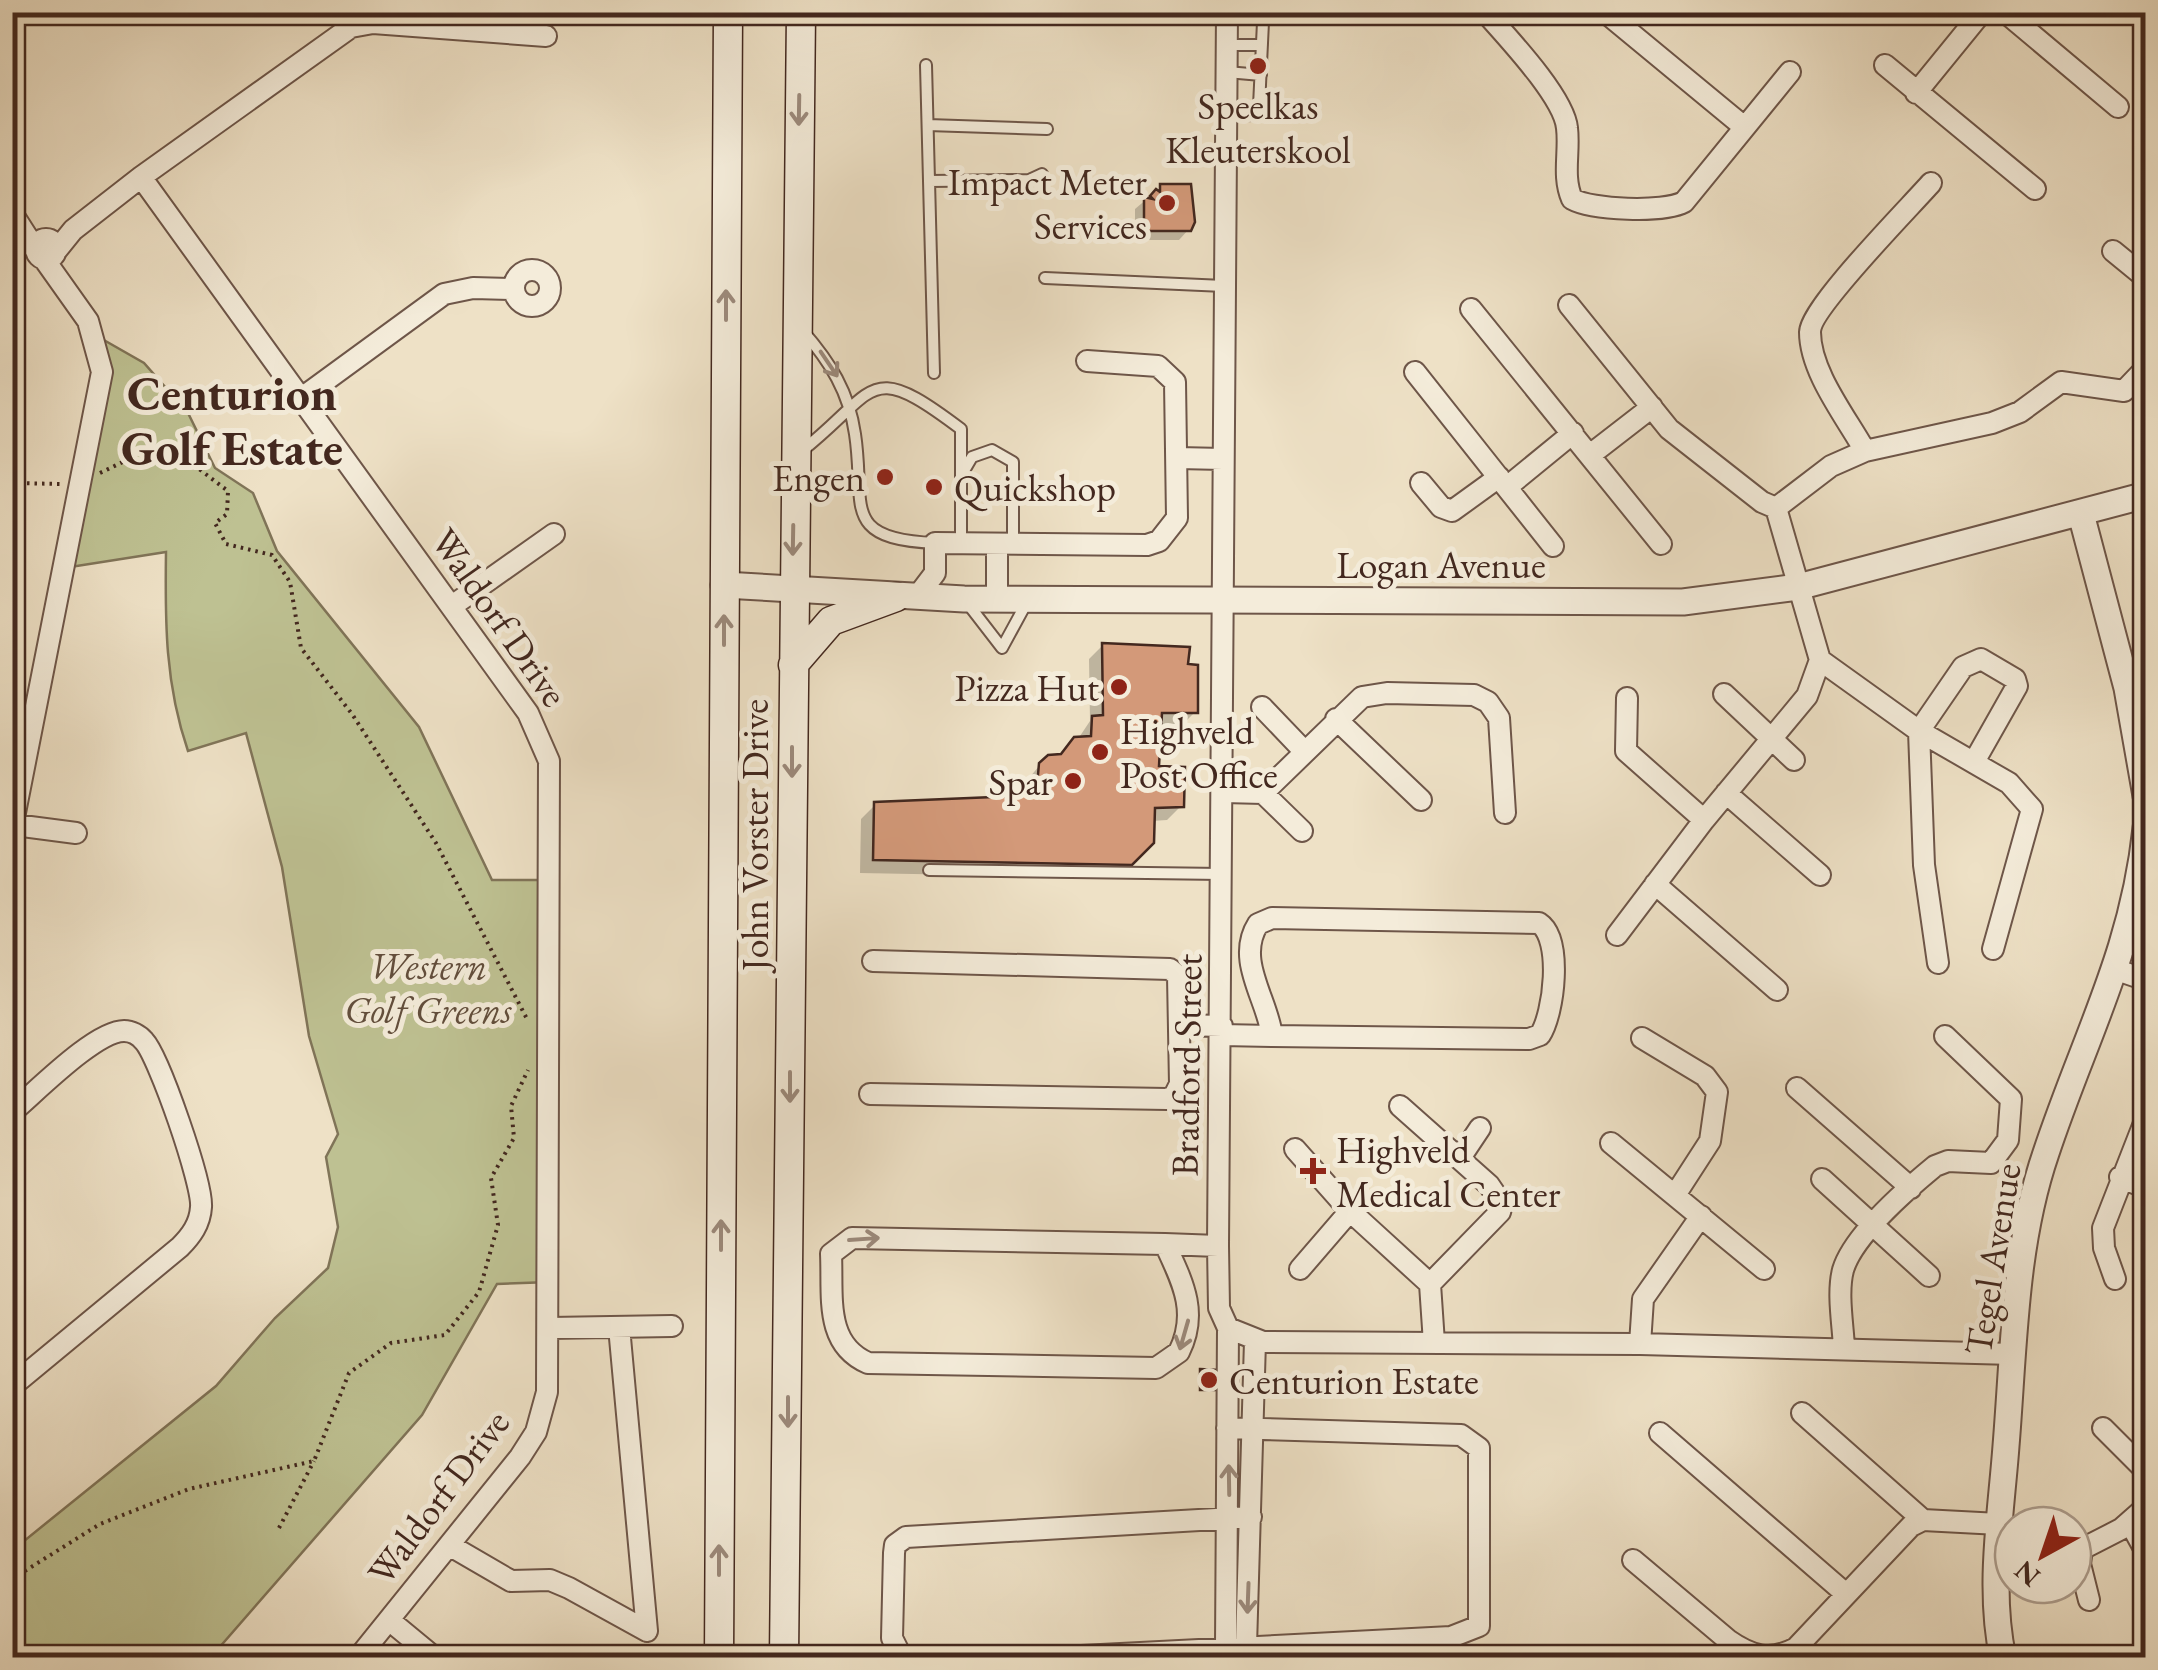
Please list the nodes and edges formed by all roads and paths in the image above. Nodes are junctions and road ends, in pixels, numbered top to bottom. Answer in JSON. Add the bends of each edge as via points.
{"nodes":[{"id":1,"x":728,"y":12,"type":"edge"},
{"id":2,"x":800,"y":12,"type":"edge"},
{"id":3,"x":1227,"y":12,"type":"edge"},
{"id":4,"x":1246,"y":12,"type":"edge"},
{"id":5,"x":1486,"y":12,"type":"edge"},
{"id":6,"x":1605,"y":12,"type":"edge"},
{"id":7,"x":1982,"y":12,"type":"edge"},
{"id":8,"x":2005,"y":12,"type":"edge"},
{"id":9,"x":546,"y":36,"type":"dead end"},
{"id":10,"x":1227,"y":44,"type":"junction"},
{"id":11,"x":1262,"y":45,"type":"junction"},
{"id":12,"x":926,"y":65,"type":"dead end"},
{"id":13,"x":1884,"y":65,"type":"dead end"},
{"id":14,"x":1226,"y":72,"type":"junction"},
{"id":15,"x":1790,"y":72,"type":"dead end"},
{"id":16,"x":1261,"y":75,"type":"junction"},
{"id":17,"x":1916,"y":93,"type":"junction"},
{"id":18,"x":2118,"y":107,"type":"dead end"},
{"id":19,"x":1226,"y":116,"type":"junction"},
{"id":20,"x":928,"y":126,"type":"junction"},
{"id":21,"x":1743,"y":126,"type":"junction"},
{"id":22,"x":1047,"y":129,"type":"dead end"},
{"id":23,"x":1042,"y":174,"type":"dead end"},
{"id":24,"x":141,"y":176,"type":"junction"},
{"id":25,"x":929,"y":181,"type":"junction"},
{"id":26,"x":1932,"y":183,"type":"dead end"},
{"id":27,"x":2035,"y":189,"type":"dead end"},
{"id":28,"x":14,"y":214,"type":"edge"},
{"id":29,"x":47,"y":248,"type":"junction"},
{"id":30,"x":2113,"y":251,"type":"dead end"},
{"id":31,"x":1045,"y":278,"type":"dead end"},
{"id":32,"x":2146,"y":278,"type":"edge"},
{"id":33,"x":1225,"y":286,"type":"junction"},
{"id":34,"x":514,"y":288,"type":"dead end"},
{"id":35,"x":1570,"y":305,"type":"dead end"},
{"id":36,"x":1471,"y":308,"type":"dead end"},
{"id":37,"x":796,"y":322,"type":"junction"},
{"id":38,"x":1087,"y":360,"type":"dead end"},
{"id":39,"x":2146,"y":368,"type":"edge"},
{"id":40,"x":1415,"y":372,"type":"dead end"},
{"id":41,"x":934,"y":373,"type":"dead end"},
{"id":42,"x":303,"y":397,"type":"junction"},
{"id":43,"x":1652,"y":407,"type":"junction"},
{"id":44,"x":850,"y":413,"type":"junction"},
{"id":45,"x":1573,"y":434,"type":"junction"},
{"id":46,"x":1865,"y":451,"type":"junction"},
{"id":47,"x":1590,"y":455,"type":"junction"},
{"id":48,"x":794,"y":457,"type":"junction"},
{"id":49,"x":1178,"y":458,"type":"junction"},
{"id":50,"x":1223,"y":459,"type":"junction"},
{"id":51,"x":963,"y":474,"type":"junction"},
{"id":52,"x":12,"y":482,"type":"edge"},
{"id":53,"x":1503,"y":482,"type":"junction"},
{"id":54,"x":81,"y":483,"type":"junction"},
{"id":55,"x":1421,"y":483,"type":"dead end"},
{"id":56,"x":2146,"y":495,"type":"edge"},
{"id":57,"x":1776,"y":508,"type":"junction"},
{"id":58,"x":2081,"y":514,"type":"junction"},
{"id":59,"x":554,"y":534,"type":"dead end"},
{"id":60,"x":935,"y":542,"type":"junction"},
{"id":61,"x":961,"y":543,"type":"junction"},
{"id":62,"x":1005,"y":544,"type":"junction"},
{"id":63,"x":1661,"y":544,"type":"dead end"},
{"id":64,"x":1553,"y":546,"type":"dead end"},
{"id":65,"x":724,"y":586,"type":"junction"},
{"id":66,"x":1798,"y":587,"type":"junction"},
{"id":67,"x":792,"y":590,"type":"junction"},
{"id":68,"x":906,"y":597,"type":"junction"},
{"id":69,"x":1030,"y":597,"type":"junction"},
{"id":70,"x":998,"y":598,"type":"junction"},
{"id":71,"x":1222,"y":599,"type":"junction"},
{"id":72,"x":964,"y":600,"type":"junction"},
{"id":73,"x":452,"y":606,"type":"junction"},
{"id":74,"x":1820,"y":660,"type":"junction"},
{"id":75,"x":793,"y":665,"type":"junction"},
{"id":76,"x":1724,"y":694,"type":"dead end"},
{"id":77,"x":1627,"y":698,"type":"dead end"},
{"id":78,"x":1262,"y":707,"type":"dead end"},
{"id":79,"x":1336,"y":719,"type":"junction"},
{"id":80,"x":1919,"y":731,"type":"junction"},
{"id":81,"x":1771,"y":739,"type":"junction"},
{"id":82,"x":2142,"y":741,"type":"edge"},
{"id":83,"x":1305,"y":752,"type":"junction"},
{"id":84,"x":1794,"y":760,"type":"dead end"},
{"id":85,"x":1974,"y":762,"type":"junction"},
{"id":86,"x":1224,"y":792,"type":"junction"},
{"id":87,"x":1726,"y":792,"type":"junction"},
{"id":88,"x":1263,"y":793,"type":"junction"},
{"id":89,"x":2146,"y":796,"type":"edge"},
{"id":90,"x":1421,"y":800,"type":"dead end"},
{"id":91,"x":1505,"y":813,"type":"dead end"},
{"id":92,"x":1704,"y":820,"type":"junction"},
{"id":93,"x":14,"y":826,"type":"edge"},
{"id":94,"x":2146,"y":828,"type":"edge"},
{"id":95,"x":1302,"y":831,"type":"dead end"},
{"id":96,"x":76,"y":834,"type":"dead end"},
{"id":97,"x":929,"y":870,"type":"dead end"},
{"id":98,"x":1223,"y":874,"type":"junction"},
{"id":99,"x":1820,"y":875,"type":"dead end"},
{"id":100,"x":1656,"y":884,"type":"junction"},
{"id":101,"x":1617,"y":935,"type":"dead end"},
{"id":102,"x":1993,"y":949,"type":"dead end"},
{"id":103,"x":873,"y":961,"type":"dead end"},
{"id":104,"x":1938,"y":963,"type":"dead end"},
{"id":105,"x":2116,"y":970,"type":"junction"},
{"id":106,"x":2146,"y":980,"type":"edge"},
{"id":107,"x":1778,"y":990,"type":"dead end"},
{"id":108,"x":528,"y":1022,"type":"dead end"},
{"id":109,"x":1180,"y":1025,"type":"junction"},
{"id":110,"x":1222,"y":1031,"type":"junction"},
{"id":111,"x":1272,"y":1036,"type":"junction"},
{"id":112,"x":1945,"y":1036,"type":"dead end"},
{"id":113,"x":1642,"y":1038,"type":"dead end"},
{"id":114,"x":536,"y":1053,"type":"dead end"},
{"id":115,"x":1798,"y":1088,"type":"dead end"},
{"id":116,"x":870,"y":1094,"type":"dead end"},
{"id":117,"x":1400,"y":1106,"type":"dead end"},
{"id":118,"x":12,"y":1112,"type":"edge"},
{"id":119,"x":2146,"y":1118,"type":"edge"},
{"id":120,"x":1480,"y":1128,"type":"dead end"},
{"id":121,"x":1612,"y":1142,"type":"dead end"},
{"id":122,"x":1295,"y":1149,"type":"dead end"},
{"id":123,"x":1460,"y":1158,"type":"junction"},
{"id":124,"x":2120,"y":1177,"type":"junction"},
{"id":125,"x":1822,"y":1178,"type":"dead end"},
{"id":126,"x":1911,"y":1188,"type":"junction"},
{"id":127,"x":2146,"y":1188,"type":"edge"},
{"id":128,"x":1677,"y":1192,"type":"junction"},
{"id":129,"x":1350,"y":1211,"type":"junction"},
{"id":130,"x":1701,"y":1216,"type":"junction"},
{"id":131,"x":1874,"y":1225,"type":"junction"},
{"id":132,"x":1165,"y":1244,"type":"junction"},
{"id":133,"x":1218,"y":1246,"type":"junction"},
{"id":134,"x":1764,"y":1268,"type":"dead end"},
{"id":135,"x":1300,"y":1269,"type":"dead end"},
{"id":136,"x":1929,"y":1276,"type":"dead end"},
{"id":137,"x":2115,"y":1279,"type":"dead end"},
{"id":138,"x":1430,"y":1284,"type":"junction"},
{"id":139,"x":672,"y":1326,"type":"dead end"},
{"id":140,"x":618,"y":1327,"type":"junction"},
{"id":141,"x":550,"y":1328,"type":"junction"},
{"id":142,"x":1228,"y":1328,"type":"junction"},
{"id":143,"x":1255,"y":1341,"type":"junction"},
{"id":144,"x":1434,"y":1344,"type":"junction"},
{"id":145,"x":1640,"y":1344,"type":"junction"},
{"id":146,"x":1844,"y":1348,"type":"junction"},
{"id":147,"x":2013,"y":1354,"type":"junction"},
{"id":148,"x":12,"y":1386,"type":"edge"},
{"id":149,"x":1802,"y":1413,"type":"dead end"},
{"id":150,"x":1228,"y":1428,"type":"junction"},
{"id":151,"x":2103,"y":1428,"type":"dead end"},
{"id":152,"x":1254,"y":1430,"type":"junction"},
{"id":153,"x":1660,"y":1433,"type":"dead end"},
{"id":154,"x":314,"y":1461,"type":"junction"},
{"id":155,"x":2146,"y":1471,"type":"edge"},
{"id":156,"x":2001,"y":1505,"type":"edge"},
{"id":157,"x":2138,"y":1515,"type":"edge"},
{"id":158,"x":1240,"y":1516,"type":"junction"},
{"id":159,"x":1924,"y":1520,"type":"junction"},
{"id":160,"x":1993,"y":1524,"type":"edge"},
{"id":161,"x":279,"y":1528,"type":"dead end"},
{"id":162,"x":2093,"y":1542,"type":"edge"},
{"id":163,"x":449,"y":1545,"type":"junction"},
{"id":164,"x":2146,"y":1552,"type":"edge"},
{"id":165,"x":1633,"y":1560,"type":"dead end"},
{"id":166,"x":12,"y":1579,"type":"edge"},
{"id":167,"x":1846,"y":1594,"type":"junction"},
{"id":168,"x":1999,"y":1605,"type":"edge"},
{"id":169,"x":388,"y":1620,"type":"junction"},
{"id":170,"x":1236,"y":1647,"type":"junction"},
{"id":171,"x":788,"y":1651,"type":"edge"},
{"id":172,"x":358,"y":1658,"type":"edge"},
{"id":173,"x":435,"y":1658,"type":"edge"},
{"id":174,"x":719,"y":1658,"type":"edge"},
{"id":175,"x":902,"y":1658,"type":"edge"},
{"id":176,"x":1042,"y":1658,"type":"edge"},
{"id":177,"x":2003,"y":1658,"type":"edge"}],
"edges":[{"from":65,"to":1,"type":"main road","name":"John Vorster Drive","one_way":true},
{"from":2,"to":37,"type":"main road","name":"John Vorster Drive","one_way":true},
{"from":3,"to":10,"type":"street","name":"Bradford Street"},
{"from":4,"to":11,"type":"lane","via":[[1262,17]]},
{"from":5,"to":21,"type":"street","via":[[1564,118],[1566,186],[1578,202],[1675,206]]},
{"from":6,"to":21,"type":"street"},
{"from":7,"to":17,"type":"street"},
{"from":8,"to":18,"type":"street"},
{"from":9,"to":24,"type":"street","via":[[373,23],[350,27]]},
{"from":10,"to":11,"type":"lane"},
{"from":10,"to":14,"type":"street","name":"Bradford Street"},
{"from":11,"to":16,"type":"lane"},
{"from":12,"to":20,"type":"lane"},
{"from":13,"to":17,"type":"street"},
{"from":14,"to":16,"type":"lane"},
{"from":14,"to":19,"type":"street","name":"Bradford Street"},
{"from":15,"to":21,"type":"street"},
{"from":16,"to":19,"type":"lane","via":[[1257,112]]},
{"from":17,"to":27,"type":"street"},
{"from":19,"to":33,"type":"street","name":"Bradford Street"},
{"from":20,"to":22,"type":"lane"},
{"from":20,"to":25,"type":"lane"},
{"from":23,"to":25,"type":"lane","via":[[1029,180]]},
{"from":24,"to":29,"type":"street"},
{"from":24,"to":42,"type":"street","name":"Waldorf Drive"},
{"from":25,"to":41,"type":"lane"},
{"from":26,"to":46,"type":"street","via":[[1822,305],[1810,329],[1818,365]]},
{"from":28,"to":29,"type":"street"},
{"from":29,"to":54,"type":"street","via":[[95,335],[102,362]]},
{"from":30,"to":32,"type":"street"},
{"from":31,"to":33,"type":"lane"},
{"from":33,"to":50,"type":"street","name":"Bradford Street"},
{"from":34,"to":42,"type":"street","via":[[444,294]]},
{"from":35,"to":43,"type":"street"},
{"from":36,"to":45,"type":"street"},
{"from":37,"to":44,"type":"lane","one_way":true,"via":[[830,362]]},
{"from":37,"to":48,"type":"main road","name":"John Vorster Drive"},
{"from":38,"to":49,"type":"street","via":[[1146,364],[1172,376]]},
{"from":39,"to":46,"type":"street","via":[[2124,392],[2061,382],[1992,424]]},
{"from":40,"to":53,"type":"street"},
{"from":42,"to":73,"type":"street","name":"Waldorf Drive"},
{"from":43,"to":47,"type":"street"},
{"from":43,"to":57,"type":"street","via":[[1696,454]]},
{"from":44,"to":48,"type":"lane"},
{"from":44,"to":51,"type":"lane","via":[[872,388],[907,393],[961,428]]},
{"from":44,"to":60,"type":"lane","via":[[858,499],[868,524],[890,538]]},
{"from":45,"to":47,"type":"street"},
{"from":45,"to":53,"type":"street"},
{"from":46,"to":57,"type":"street","via":[[1831,466]]},
{"from":47,"to":63,"type":"street"},
{"from":48,"to":67,"type":"main road","name":"John Vorster Drive","one_way":true},
{"from":49,"to":50,"type":"street"},
{"from":49,"to":62,"type":"street","via":[[1176,518],[1154,544]]},
{"from":50,"to":71,"type":"street","name":"Bradford Street"},
{"from":51,"to":61,"type":"lane"},
{"from":51,"to":62,"type":"lane","via":[[983,452],[1000,452],[1013,462]]},
{"from":52,"to":54,"type":"path"},
{"from":53,"to":55,"type":"street","via":[[1452,510]]},
{"from":53,"to":64,"type":"street"},
{"from":54,"to":93,"type":"street"},
{"from":54,"to":108,"type":"path","via":[[136,456],[199,469],[228,491],[228,514],[215,523],[226,544],[272,555],[290,582],[301,648],[436,843]]},
{"from":56,"to":58,"type":"street","name":"Logan Avenue"},
{"from":57,"to":66,"type":"street"},
{"from":58,"to":66,"type":"street","name":"Logan Avenue"},
{"from":58,"to":82,"type":"street"},
{"from":59,"to":73,"type":"street"},
{"from":60,"to":61,"type":"street"},
{"from":60,"to":68,"type":"street","via":[[935,573]]},
{"from":61,"to":62,"type":"street"},
{"from":62,"to":70,"type":"street"},
{"from":65,"to":67,"type":"street","name":"Logan Avenue"},
{"from":174,"to":65,"type":"main road","name":"John Vorster Drive","one_way":true},
{"from":66,"to":71,"type":"street","name":"Logan Avenue","via":[[1683,602]]},
{"from":66,"to":74,"type":"street"},
{"from":67,"to":68,"type":"street","name":"Logan Avenue"},
{"from":67,"to":75,"type":"main road","name":"John Vorster Drive"},
{"from":68,"to":72,"type":"street","name":"Logan Avenue"},
{"from":68,"to":75,"type":"main road","via":[[831,621]]},
{"from":69,"to":70,"type":"street","name":"Logan Avenue"},
{"from":69,"to":71,"type":"street","name":"Logan Avenue"},
{"from":69,"to":72,"type":"lane","via":[[1002,648]]},
{"from":70,"to":72,"type":"street","name":"Logan Avenue"},
{"from":71,"to":86,"type":"street","name":"Bradford Street"},
{"from":73,"to":141,"type":"street","name":"Waldorf Drive","via":[[528,714],[550,773]]},
{"from":74,"to":80,"type":"street"},
{"from":74,"to":81,"type":"street","via":[[1807,696]]},
{"from":75,"to":171,"type":"main road","name":"John Vorster Drive","one_way":true},
{"from":76,"to":81,"type":"street"},
{"from":77,"to":92,"type":"street","via":[[1626,752]]},
{"from":78,"to":83,"type":"street"},
{"from":79,"to":83,"type":"street"},
{"from":79,"to":90,"type":"street"},
{"from":79,"to":91,"type":"street","via":[[1362,697],[1387,692],[1474,695],[1488,702],[1502,731]]},
{"from":80,"to":85,"type":"street"},
{"from":80,"to":85,"type":"street","via":[[1963,667],[1984,659],[2018,686]]},
{"from":80,"to":104,"type":"street","via":[[1924,865]]},
{"from":81,"to":84,"type":"street"},
{"from":81,"to":87,"type":"street"},
{"from":82,"to":89,"type":"street"},
{"from":83,"to":88,"type":"street"},
{"from":85,"to":102,"type":"street","via":[[2009,783],[2032,809]]},
{"from":86,"to":88,"type":"street"},
{"from":86,"to":98,"type":"street","name":"Bradford Street"},
{"from":87,"to":92,"type":"street"},
{"from":87,"to":99,"type":"street"},
{"from":88,"to":95,"type":"street"},
{"from":92,"to":100,"type":"street"},
{"from":93,"to":96,"type":"street"},
{"from":94,"to":105,"type":"street","name":"Tegel Avenue","via":[[2137,900]]},
{"from":97,"to":98,"type":"lane"},
{"from":98,"to":110,"type":"street","name":"Bradford Street"},
{"from":100,"to":101,"type":"street"},
{"from":100,"to":107,"type":"street"},
{"from":103,"to":109,"type":"street","via":[[1164,968],[1178,976]]},
{"from":105,"to":106,"type":"street"},
{"from":105,"to":147,"type":"street","name":"Tegel Avenue","via":[[2034,1190]]},
{"from":109,"to":110,"type":"street"},
{"from":109,"to":116,"type":"street","via":[[1180,1084],[1166,1099]]},
{"from":110,"to":111,"type":"street"},
{"from":110,"to":133,"type":"street","name":"Bradford Street"},
{"from":111,"to":111,"type":"street","via":[[1252,980],[1252,936],[1264,919],[1527,920],[1551,936],[1551,1014],[1535,1038]]},
{"from":112,"to":126,"type":"street","via":[[2011,1099],[2011,1131],[1991,1163],[1942,1163]]},
{"from":113,"to":128,"type":"street","via":[[1705,1076],[1717,1092],[1710,1141]]},
{"from":114,"to":154,"type":"path","via":[[512,1106],[514,1138],[491,1178],[498,1225],[478,1292],[445,1336],[391,1342],[350,1374]]},
{"from":115,"to":126,"type":"street"},
{"from":117,"to":123,"type":"street"},
{"from":118,"to":148,"type":"street","via":[[101,1040],[126,1031],[137,1035],[152,1052],[196,1174],[202,1210],[180,1247]]},
{"from":119,"to":124,"type":"street"},
{"from":120,"to":123,"type":"street"},
{"from":121,"to":128,"type":"street"},
{"from":122,"to":129,"type":"street"},
{"from":123,"to":138,"type":"street","via":[[1489,1185],[1501,1208]]},
{"from":124,"to":127,"type":"street"},
{"from":124,"to":137,"type":"street","via":[[2103,1228]]},
{"from":125,"to":131,"type":"street"},
{"from":126,"to":131,"type":"street"},
{"from":128,"to":130,"type":"street"},
{"from":129,"to":135,"type":"street"},
{"from":129,"to":138,"type":"street"},
{"from":130,"to":134,"type":"street"},
{"from":130,"to":145,"type":"street","via":[[1643,1298]]},
{"from":131,"to":136,"type":"street"},
{"from":131,"to":146,"type":"street","via":[[1842,1275]]},
{"from":132,"to":132,"type":"street","one_way":true,"via":[[1190,1312],[1179,1352],[1156,1368],[868,1363],[853,1357],[834,1332],[832,1254],[852,1238]]},
{"from":132,"to":133,"type":"street"},
{"from":133,"to":142,"type":"street","name":"Bradford Street","via":[[1219,1308]]},
{"from":138,"to":144,"type":"street"},
{"from":139,"to":140,"type":"street"},
{"from":140,"to":141,"type":"street"},
{"from":140,"to":163,"type":"street","via":[[647,1631],[550,1580],[511,1581]]},
{"from":141,"to":163,"type":"street","name":"Waldorf Drive","via":[[547,1392],[536,1432]]},
{"from":142,"to":143,"type":"street"},
{"from":142,"to":150,"type":"street","name":"Bradford Street"},
{"from":143,"to":144,"type":"street"},
{"from":143,"to":152,"type":"street"},
{"from":144,"to":145,"type":"street"},
{"from":145,"to":146,"type":"street"},
{"from":146,"to":147,"type":"street"},
{"from":147,"to":156,"type":"street","name":"Tegel Avenue"},
{"from":149,"to":159,"type":"street"},
{"from":150,"to":152,"type":"street"},
{"from":158,"to":150,"type":"street","name":"Bradford Street","one_way":true},
{"from":151,"to":155,"type":"street"},
{"from":152,"to":158,"type":"street"},
{"from":152,"to":170,"type":"street","via":[[1460,1435],[1475,1442],[1481,1618],[1472,1632],[1458,1637]]},
{"from":153,"to":167,"type":"street"},
{"from":154,"to":161,"type":"path"},
{"from":154,"to":166,"type":"path","via":[[189,1489],[100,1524]]},
{"from":157,"to":162,"type":"street"},
{"from":157,"to":164,"type":"street"},
{"from":158,"to":170,"type":"street"},
{"from":158,"to":175,"type":"street","via":[[906,1536],[894,1554],[892,1638]]},
{"from":159,"to":160,"type":"street"},
{"from":159,"to":167,"type":"street","via":[[1904,1532]]},
{"from":163,"to":169,"type":"street","name":"Waldorf Drive"},
{"from":165,"to":167,"type":"street","via":[[1755,1656],[1782,1656],[1796,1648]]},
{"from":168,"to":177,"type":"street","name":"Tegel Avenue"},
{"from":169,"to":172,"type":"street","name":"Waldorf Drive"},
{"from":169,"to":173,"type":"street"},
{"from":170,"to":176,"type":"street"}]}
